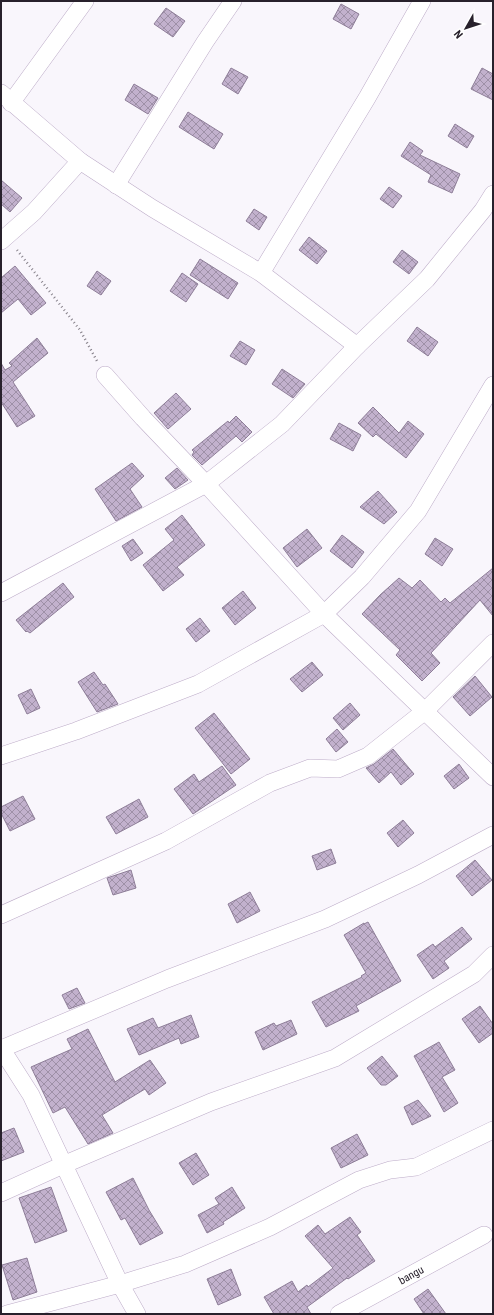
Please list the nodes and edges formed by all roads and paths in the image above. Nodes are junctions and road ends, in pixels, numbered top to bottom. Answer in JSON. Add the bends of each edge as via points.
{"nodes":[{"id":1,"x":85,"y":1,"type":"edge"},
{"id":2,"x":233,"y":1,"type":"edge"},
{"id":3,"x":422,"y":1,"type":"edge"},
{"id":4,"x":6,"y":98,"type":"edge"},
{"id":5,"x":80,"y":161,"type":"junction"},
{"id":6,"x":116,"y":185,"type":"junction"},
{"id":7,"x":493,"y":194,"type":"edge"},
{"id":8,"x":4,"y":238,"type":"edge"},
{"id":9,"x":261,"y":273,"type":"junction"},
{"id":10,"x":357,"y":346,"type":"junction"},
{"id":11,"x":105,"y":375,"type":"joint"},
{"id":12,"x":493,"y":385,"type":"edge"},
{"id":13,"x":206,"y":484,"type":"junction"},
{"id":14,"x":1,"y":593,"type":"edge"},
{"id":15,"x":324,"y":614,"type":"junction"},
{"id":16,"x":493,"y":643,"type":"edge"},
{"id":17,"x":425,"y":711,"type":"junction"},
{"id":18,"x":1,"y":756,"type":"edge"},
{"id":19,"x":493,"y":777,"type":"edge"},
{"id":20,"x":493,"y":835,"type":"edge"},
{"id":21,"x":1,"y":915,"type":"edge"},
{"id":22,"x":493,"y":955,"type":"edge"},
{"id":23,"x":1,"y":1049,"type":"edge"},
{"id":24,"x":493,"y":1130,"type":"edge"},
{"id":25,"x":63,"y":1165,"type":"junction"},
{"id":26,"x":1,"y":1193,"type":"edge"},
{"id":27,"x":484,"y":1235,"type":"dead end"},
{"id":28,"x":120,"y":1284,"type":"junction"},
{"id":29,"x":7,"y":1314,"type":"edge"},
{"id":30,"x":137,"y":1314,"type":"edge"},
{"id":31,"x":338,"y":1314,"type":"edge"}],
"edges":[{"from":1,"to":4,"type":"street"},
{"from":2,"to":6,"type":"street"},
{"from":3,"to":9,"type":"street","via":[[367,98]]},
{"from":4,"to":5,"type":"street"},
{"from":5,"to":6,"type":"street"},
{"from":5,"to":8,"type":"street","via":[[34,212]]},
{"from":6,"to":9,"type":"street"},
{"from":7,"to":10,"type":"street","via":[[427,279]]},
{"from":8,"to":11,"type":"path","via":[[80,330]]},
{"from":9,"to":10,"type":"street"},
{"from":10,"to":13,"type":"street","via":[[282,424]]},
{"from":11,"to":13,"type":"street"},
{"from":12,"to":15,"type":"street","via":[[418,511],[362,577]]},
{"from":13,"to":14,"type":"street"},
{"from":13,"to":15,"type":"street"},
{"from":15,"to":17,"type":"street"},
{"from":15,"to":18,"type":"street","via":[[198,684]]},
{"from":16,"to":17,"type":"street"},
{"from":17,"to":19,"type":"street"},
{"from":17,"to":21,"type":"street","via":[[368,756],[338,769],[310,768],[270,783],[166,841]]},
{"from":20,"to":23,"type":"street","via":[[418,875],[325,919],[167,979]]},
{"from":22,"to":25,"type":"street","via":[[474,974],[336,1058],[210,1102]]},
{"from":23,"to":25,"type":"street","via":[[30,1095]]},
{"from":24,"to":28,"type":"street","via":[[416,1167],[390,1170],[359,1180],[270,1227],[185,1264]]},
{"from":25,"to":26,"type":"street"},
{"from":25,"to":28,"type":"street"},
{"from":27,"to":31,"type":"street","name":"bangu"},
{"from":28,"to":29,"type":"street"},
{"from":28,"to":30,"type":"street"}]}
